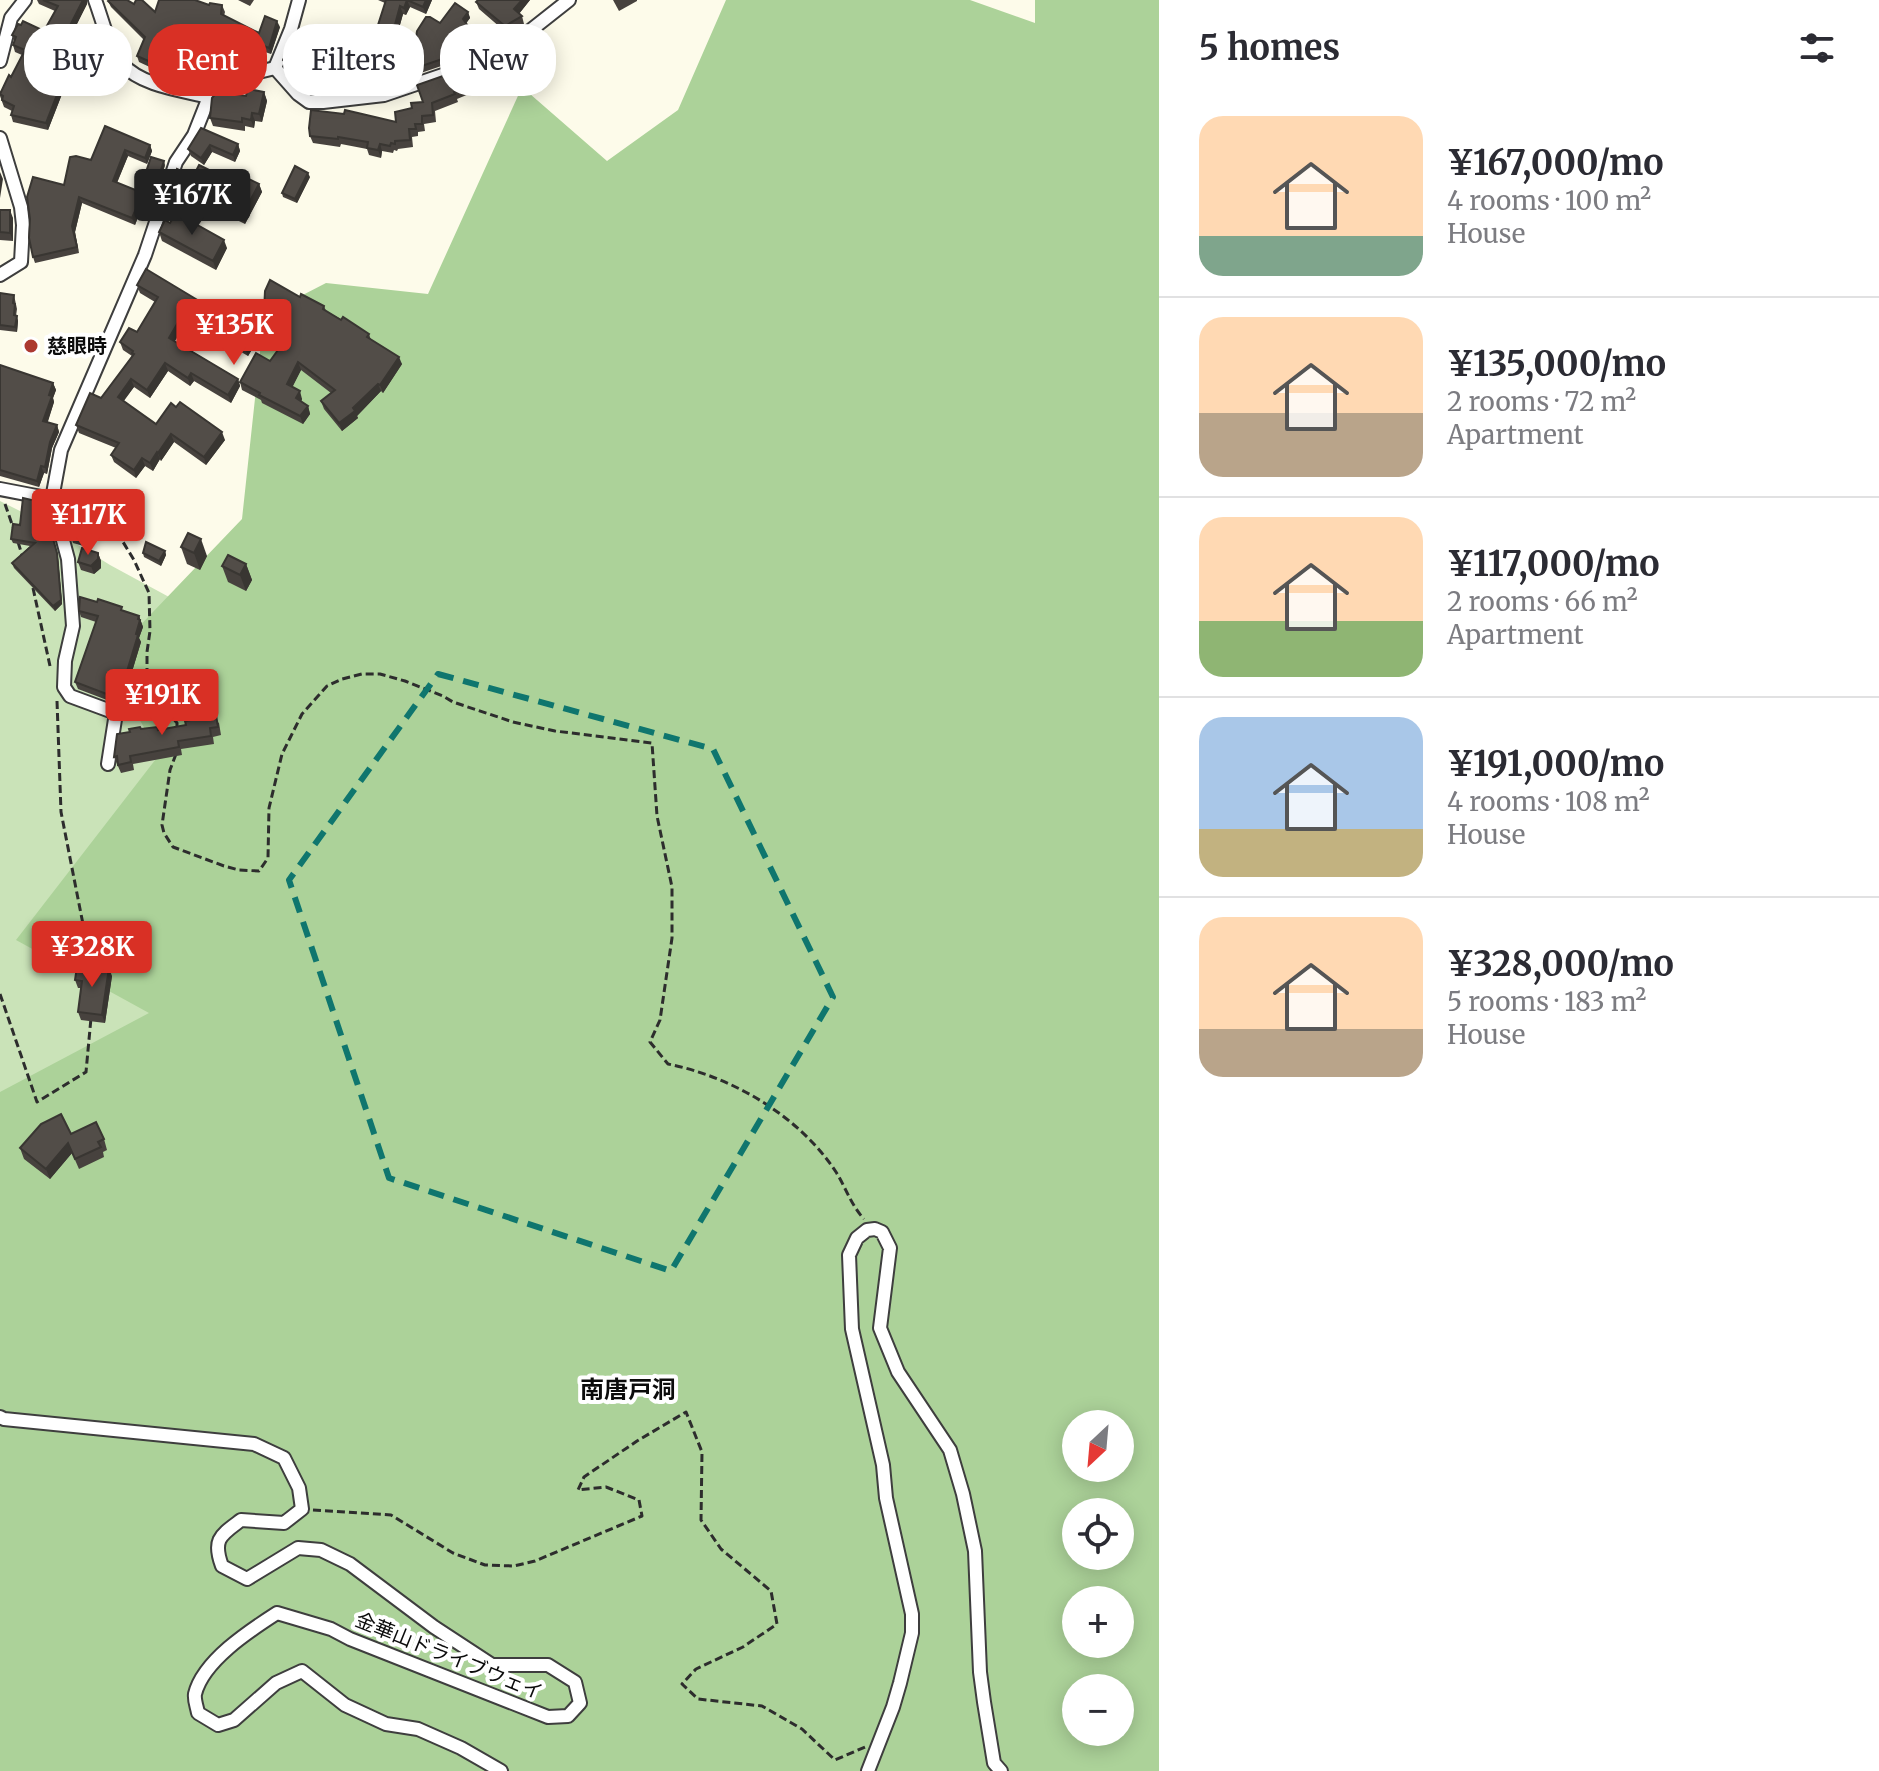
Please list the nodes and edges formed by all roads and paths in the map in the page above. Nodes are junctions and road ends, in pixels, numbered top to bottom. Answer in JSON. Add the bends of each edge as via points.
{"nodes":[{"id":1,"x":25,"y":0,"type":"edge"},
{"id":2,"x":95,"y":0,"type":"edge"},
{"id":3,"x":299,"y":0,"type":"edge"},
{"id":4,"x":569,"y":0,"type":"edge"},
{"id":5,"x":0,"y":61,"type":"edge"},
{"id":6,"x":275,"y":68,"type":"junction"},
{"id":7,"x":209,"y":97,"type":"junction"},
{"id":8,"x":0,"y":138,"type":"edge"},
{"id":9,"x":0,"y":275,"type":"edge"},
{"id":10,"x":0,"y":489,"type":"edge"},
{"id":11,"x":52,"y":499,"type":"junction"},
{"id":12,"x":23,"y":558,"type":"edge"},
{"id":13,"x":32,"y":585,"type":"edge"},
{"id":14,"x":52,"y":676,"type":"dead end"},
{"id":15,"x":55,"y":692,"type":"dead end"},
{"id":16,"x":177,"y":736,"type":"edge"},
{"id":17,"x":178,"y":750,"type":"edge"},
{"id":18,"x":108,"y":764,"type":"dead end"},
{"id":19,"x":94,"y":983,"type":"edge"},
{"id":20,"x":0,"y":994,"type":"edge"},
{"id":21,"x":92,"y":1012,"type":"edge"},
{"id":22,"x":873,"y":1229,"type":"junction"},
{"id":23,"x":0,"y":1417,"type":"edge"},
{"id":24,"x":302,"y":1509,"type":"junction"},
{"id":25,"x":867,"y":1765,"type":"edge"},
{"id":26,"x":501,"y":1771,"type":"edge"},
{"id":27,"x":1001,"y":1771,"type":"edge"}],
"edges":[{"from":1,"to":5,"type":"street","via":[[11,18]]},
{"from":2,"to":7,"type":"street","via":[[122,64],[144,79]]},
{"from":3,"to":6,"type":"street"},
{"from":4,"to":6,"type":"street","via":[[475,64],[384,95],[309,102]]},
{"from":6,"to":7,"type":"street","via":[[238,77]]},
{"from":7,"to":11,"type":"street","via":[[176,162],[145,255],[61,450]]},
{"from":8,"to":9,"type":"street","via":[[23,225],[21,262]]},
{"from":10,"to":11,"type":"street"},
{"from":10,"to":12,"type":"path"},
{"from":11,"to":16,"type":"path","via":[[109,519],[134,560],[149,593],[147,679],[177,723]]},
{"from":11,"to":18,"type":"street","via":[[68,559],[73,626],[64,687],[70,696],[116,713]]},
{"from":13,"to":14,"type":"path"},
{"from":15,"to":19,"type":"path","via":[[61,812]]},
{"from":17,"to":22,"type":"path","via":[[162,825],[173,847],[224,866],[259,871],[268,858],[269,808],[282,754],[302,714],[327,686],[342,679],[380,674],[513,722],[652,743],[657,816],[672,887],[672,938],[660,1020],[650,1042],[668,1064],[745,1091],[780,1114],[835,1171],[855,1209]]},
{"from":20,"to":21,"type":"path","via":[[37,1102],[86,1072]]},
{"from":22,"to":25,"type":"street","via":[[857,1238],[849,1255],[852,1329],[883,1465],[912,1633],[893,1707]]},
{"from":22,"to":27,"type":"street","via":[[882,1232],[890,1248],[880,1328],[898,1372],[950,1450],[963,1494],[975,1551],[984,1702],[994,1763]]},
{"from":23,"to":24,"type":"street","via":[[254,1444],[284,1458],[299,1488]]},
{"from":24,"to":25,"type":"path","via":[[391,1515],[453,1553],[485,1565],[535,1561],[642,1516],[639,1500],[606,1487],[578,1490],[584,1477],[686,1412],[702,1452],[701,1520],[721,1549],[771,1591],[777,1624],[696,1669],[682,1684],[698,1699],[762,1706],[802,1729],[835,1760],[865,1747]]},
{"from":24,"to":26,"type":"street","name":"金華山ドライブウェイ","via":[[284,1523],[241,1520],[222,1534],[217,1551],[222,1566],[247,1579],[298,1548],[321,1550],[350,1564],[492,1665],[548,1665],[575,1682],[580,1703],[568,1716],[548,1717],[331,1629],[277,1613],[226,1650],[205,1673],[194,1696],[198,1713],[218,1725],[234,1720],[276,1683],[302,1671],[345,1705],[386,1724],[418,1729]]}]}
